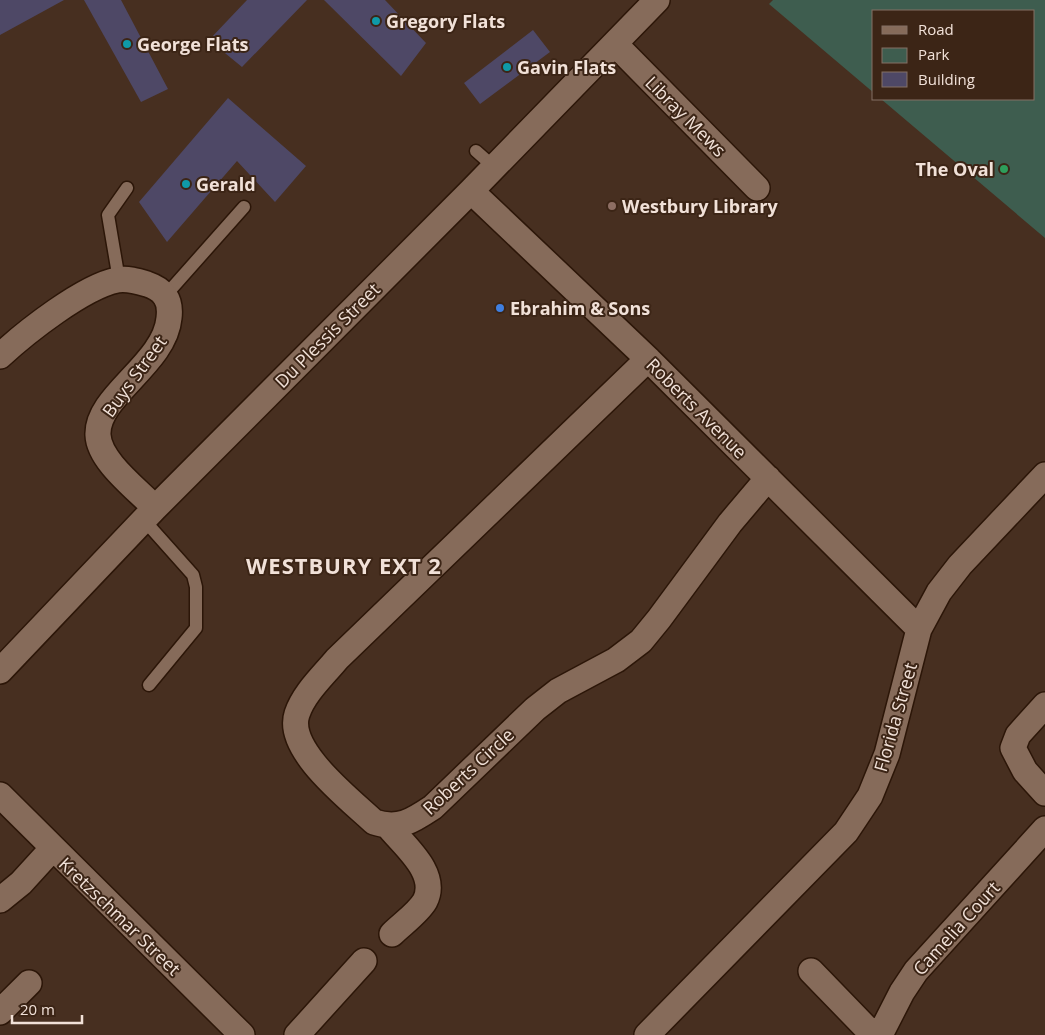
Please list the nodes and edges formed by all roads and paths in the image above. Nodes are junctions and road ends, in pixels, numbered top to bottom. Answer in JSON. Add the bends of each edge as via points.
{"nodes":[{"id":1,"x":657,"y":0,"type":"edge"},
{"id":2,"x":615,"y":44,"type":"junction"},
{"id":3,"x":127,"y":188,"type":"dead end"},
{"id":4,"x":757,"y":188,"type":"dead end"},
{"id":5,"x":471,"y":191,"type":"junction"},
{"id":6,"x":244,"y":207,"type":"dead end"},
{"id":7,"x":119,"y":280,"type":"junction"},
{"id":8,"x":165,"y":296,"type":"junction"},
{"id":9,"x":0,"y":356,"type":"edge"},
{"id":10,"x":648,"y":358,"type":"junction"},
{"id":11,"x":1045,"y":475,"type":"edge"},
{"id":12,"x":768,"y":478,"type":"junction"},
{"id":13,"x":149,"y":514,"type":"junction"},
{"id":14,"x":920,"y":629,"type":"junction"},
{"id":15,"x":0,"y":671,"type":"edge"},
{"id":16,"x":149,"y":685,"type":"dead end"},
{"id":17,"x":1045,"y":705,"type":"edge"},
{"id":18,"x":1045,"y":793,"type":"edge"},
{"id":19,"x":0,"y":795,"type":"edge"},
{"id":20,"x":388,"y":826,"type":"junction"},
{"id":21,"x":1045,"y":829,"type":"edge"},
{"id":22,"x":52,"y":849,"type":"junction"},
{"id":23,"x":0,"y":900,"type":"edge"},
{"id":24,"x":392,"y":934,"type":"dead end"},
{"id":25,"x":364,"y":961,"type":"dead end"},
{"id":26,"x":811,"y":971,"type":"dead end"},
{"id":27,"x":29,"y":983,"type":"dead end"},
{"id":28,"x":0,"y":1012,"type":"edge"},
{"id":29,"x":242,"y":1035,"type":"edge"},
{"id":30,"x":297,"y":1035,"type":"edge"},
{"id":31,"x":647,"y":1035,"type":"edge"},
{"id":32,"x":873,"y":1035,"type":"edge"},
{"id":33,"x":880,"y":1035,"type":"edge"}],
"edges":[{"from":1,"to":2,"type":"street","name":"Du Plessis Street"},
{"from":2,"to":4,"type":"street","name":"Libray Mews"},
{"from":2,"to":5,"type":"street","name":"Du Plessis Street","via":[[485,159]]},
{"from":3,"to":7,"type":"lane","via":[[108,215]]},
{"from":5,"to":10,"type":"street","name":"Roberts Avenue"},
{"from":5,"to":13,"type":"street","name":"Du Plessis Street"},
{"from":6,"to":8,"type":"lane"},
{"from":7,"to":8,"type":"street","via":[[136,280],[154,286]]},
{"from":7,"to":9,"type":"street","via":[[102,285],[66,305]]},
{"from":8,"to":13,"type":"street","name":"Buys Street","via":[[170,307],[168,328],[160,344],[106,410],[98,432],[99,446],[107,460]]},
{"from":10,"to":12,"type":"street","name":"Roberts Avenue"},
{"from":10,"to":20,"type":"street","via":[[337,659],[302,701],[296,717],[296,734],[309,759],[374,822]]},
{"from":11,"to":14,"type":"street","name":"Florida Street","via":[[960,565],[939,592]]},
{"from":12,"to":14,"type":"street","name":"Roberts Avenue"},
{"from":12,"to":20,"type":"street","name":"Roberts Circle","via":[[640,640],[616,660],[558,691],[535,708],[433,807],[415,819]]},
{"from":13,"to":15,"type":"street","name":"Du Plessis Street"},
{"from":13,"to":16,"type":"lane","via":[[193,574],[196,587],[196,628]]},
{"from":14,"to":31,"type":"street","name":"Florida Street","via":[[887,754],[865,803],[846,832]]},
{"from":17,"to":18,"type":"street","via":[[1018,734],[1013,748],[1025,771]]},
{"from":19,"to":22,"type":"street","name":"Kretzschmar Street"},
{"from":20,"to":24,"type":"street","via":[[424,870],[430,885],[424,902]]},
{"from":21,"to":33,"type":"street","name":"Camelia Court","via":[[916,972]]},
{"from":22,"to":23,"type":"street"},
{"from":22,"to":29,"type":"street","name":"Kretzschmar Street"},
{"from":25,"to":30,"type":"street"},
{"from":26,"to":32,"type":"street"},
{"from":27,"to":28,"type":"street"}]}
